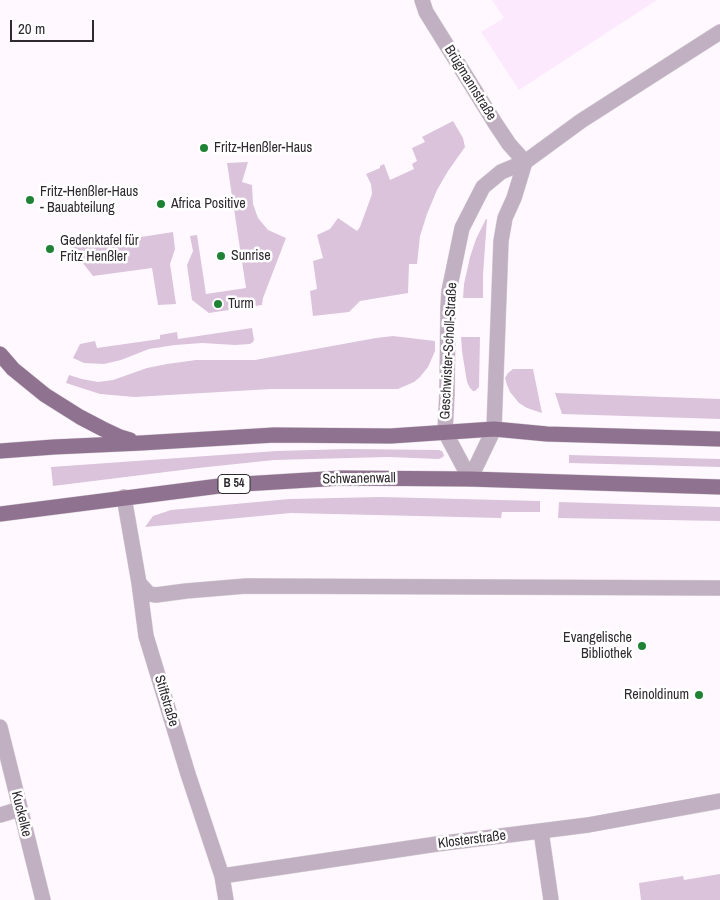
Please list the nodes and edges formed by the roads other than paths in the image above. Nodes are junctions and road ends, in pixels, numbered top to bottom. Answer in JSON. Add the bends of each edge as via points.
{"nodes":[{"id":1,"x":422,"y":0,"type":"edge"},
{"id":2,"x":720,"y":32,"type":"edge"},
{"id":3,"x":525,"y":162,"type":"junction"},
{"id":4,"x":0,"y":354,"type":"edge"},
{"id":5,"x":494,"y":429,"type":"junction"},
{"id":6,"x":445,"y":432,"type":"junction"},
{"id":7,"x":720,"y":439,"type":"edge"},
{"id":8,"x":141,"y":443,"type":"junction"},
{"id":9,"x":0,"y":451,"type":"edge"},
{"id":10,"x":470,"y":479,"type":"junction"},
{"id":11,"x":720,"y":487,"type":"edge"},
{"id":12,"x":124,"y":497,"type":"junction"},
{"id":13,"x":0,"y":514,"type":"edge"},
{"id":14,"x":139,"y":583,"type":"junction"},
{"id":15,"x":720,"y":588,"type":"edge"},
{"id":16,"x":0,"y":727,"type":"edge"},
{"id":17,"x":720,"y":801,"type":"edge"},
{"id":18,"x":20,"y":809,"type":"junction"},
{"id":19,"x":0,"y":815,"type":"edge"},
{"id":20,"x":541,"y":831,"type":"junction"},
{"id":21,"x":222,"y":876,"type":"junction"},
{"id":22,"x":43,"y":900,"type":"edge"},
{"id":23,"x":226,"y":900,"type":"edge"},
{"id":24,"x":551,"y":900,"type":"edge"}],
"edges":[{"from":1,"to":3,"type":"street","name":"Brügmannstraße","via":[[426,12],[500,130]]},
{"from":2,"to":3,"type":"street","name":"Geschwister-Scholl-Straße","via":[[581,121]]},
{"from":3,"to":5,"type":"street","via":[[505,218],[501,241]]},
{"from":3,"to":6,"type":"street","name":"Geschwister-Scholl-Straße","via":[[501,172],[483,187],[462,228],[449,291]]},
{"from":4,"to":8,"type":"main road","via":[[13,369],[65,408],[120,437]]},
{"from":5,"to":6,"type":"main road"},
{"from":5,"to":7,"type":"main road","via":[[547,434]]},
{"from":5,"to":10,"type":"street"},
{"from":6,"to":8,"type":"main road","via":[[391,436],[274,434]]},
{"from":6,"to":10,"type":"street","name":"Geschwister-Scholl-Straße"},
{"from":8,"to":9,"type":"main road"},
{"from":10,"to":11,"type":"main road","name":"Schwanenwall","number":"B 54"},
{"from":10,"to":12,"type":"main road","name":"Schwanenwall","number":"B 54","via":[[331,478],[227,485]]},
{"from":12,"to":13,"type":"main road","name":"Schwanenwall","number":"B 54"},
{"from":12,"to":14,"type":"street","name":"Stiftstraße"},
{"from":14,"to":15,"type":"street","via":[[149,594],[156,595],[246,586]]},
{"from":14,"to":21,"type":"street","name":"Stiftstraße","via":[[146,636]]},
{"from":16,"to":18,"type":"street","name":"Kuckelke"},
{"from":17,"to":20,"type":"street","name":"Klosterstraße"},
{"from":18,"to":19,"type":"street"},
{"from":18,"to":22,"type":"street","name":"Kuckelke"},
{"from":20,"to":21,"type":"street","name":"Klosterstraße"},
{"from":20,"to":24,"type":"street"},
{"from":21,"to":23,"type":"street","name":"Stiftstraße"}]}
